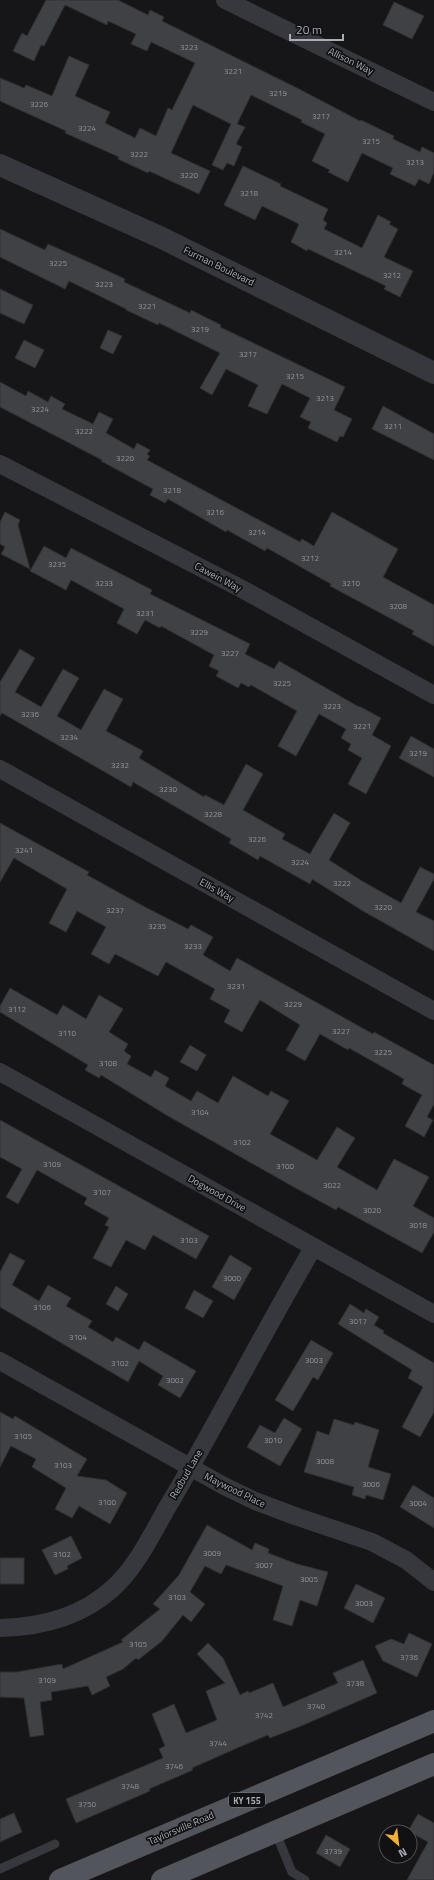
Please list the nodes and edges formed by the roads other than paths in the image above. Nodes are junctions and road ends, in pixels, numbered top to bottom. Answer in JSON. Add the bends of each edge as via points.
{"nodes":[{"id":1,"x":225,"y":0,"type":"edge"},
{"id":2,"x":434,"y":102,"type":"edge"},
{"id":3,"x":0,"y":165,"type":"edge"},
{"id":4,"x":434,"y":373,"type":"edge"},
{"id":5,"x":0,"y":464,"type":"edge"},
{"id":6,"x":434,"y":695,"type":"edge"},
{"id":7,"x":0,"y":769,"type":"edge"},
{"id":8,"x":434,"y":1011,"type":"edge"},
{"id":9,"x":0,"y":1072,"type":"edge"},
{"id":10,"x":313,"y":1248,"type":"junction"},
{"id":11,"x":434,"y":1314,"type":"edge"},
{"id":12,"x":0,"y":1361,"type":"edge"},
{"id":13,"x":191,"y":1468,"type":"junction"},
{"id":14,"x":434,"y":1582,"type":"edge"},
{"id":15,"x":0,"y":1628,"type":"edge"},
{"id":16,"x":434,"y":1721,"type":"edge"},
{"id":17,"x":434,"y":1764,"type":"edge"},
{"id":18,"x":275,"y":1832,"type":"junction"},
{"id":19,"x":55,"y":1844,"type":"dead end"},
{"id":20,"x":0,"y":1868,"type":"edge"},
{"id":21,"x":290,"y":1876,"type":"edge"},
{"id":22,"x":60,"y":1880,"type":"edge"},
{"id":23,"x":162,"y":1880,"type":"edge"},
{"id":24,"x":305,"y":1880,"type":"edge"}],
"edges":[{"from":1,"to":2,"type":"street","name":"Allison Way"},
{"from":3,"to":4,"type":"street","name":"Furman Boulevard","via":[[162,238]]},
{"from":5,"to":6,"type":"street","name":"Cawein Way","via":[[242,589]]},
{"from":7,"to":8,"type":"street","name":"Ellis Way"},
{"from":9,"to":10,"type":"street","name":"Dogwood Drive"},
{"from":10,"to":11,"type":"street","name":"Dogwood Drive"},
{"from":10,"to":13,"type":"street","name":"Redbud Lane","via":[[208,1433]]},
{"from":12,"to":13,"type":"street","name":"Maywood Place"},
{"from":13,"to":14,"type":"street","name":"Maywood Place","via":[[256,1501],[372,1542],[406,1560]]},
{"from":13,"to":15,"type":"street","name":"Redbud Lane","via":[[136,1560],[112,1589],[97,1601],[62,1619]]},
{"from":16,"to":22,"type":"main road","name":"Taylorsville Road","number":"KY 155"},
{"from":17,"to":18,"type":"main road"},
{"from":18,"to":21,"type":"lane"},
{"from":18,"to":23,"type":"main road"},
{"from":19,"to":20,"type":"lane"},
{"from":21,"to":24,"type":"lane"}]}
